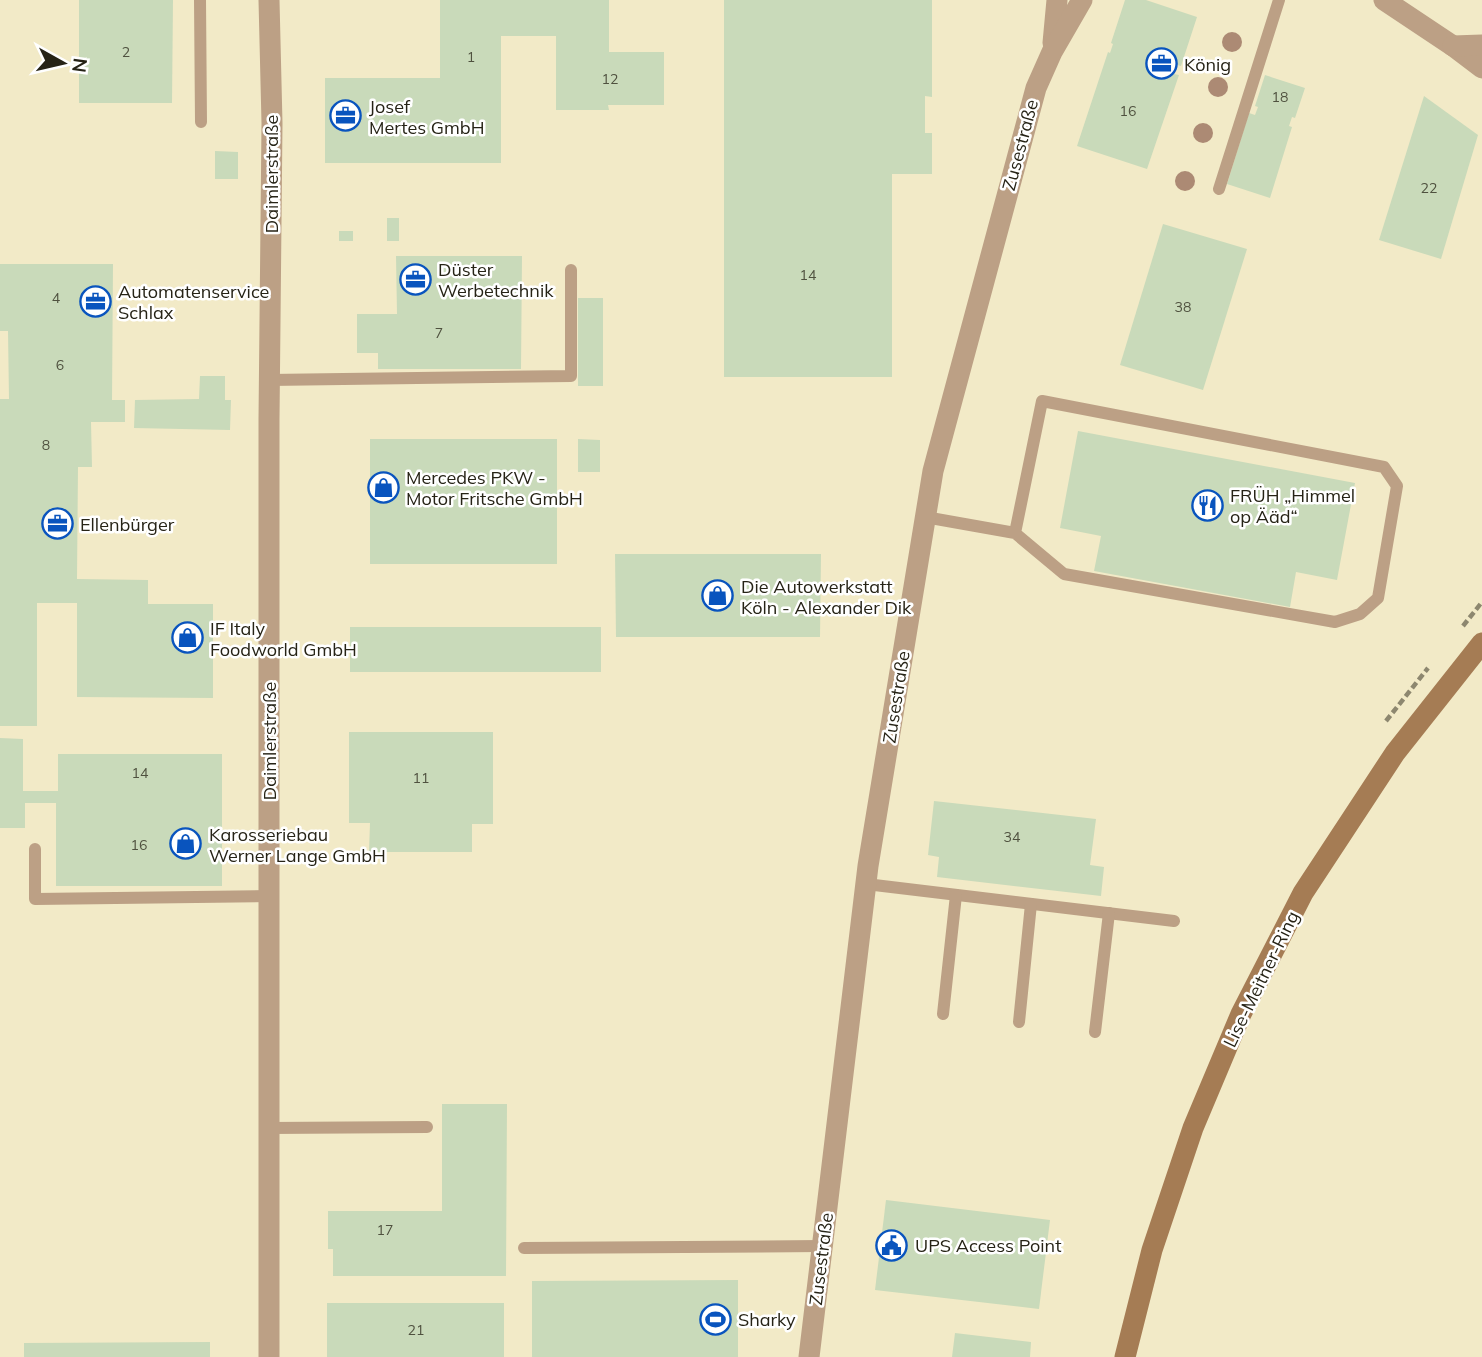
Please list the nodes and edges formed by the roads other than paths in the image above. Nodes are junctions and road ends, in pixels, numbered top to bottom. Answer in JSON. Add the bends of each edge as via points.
{"nodes":[{"id":1,"x":200,"y":0,"type":"edge"},
{"id":2,"x":270,"y":0,"type":"edge"},
{"id":3,"x":1057,"y":0,"type":"edge"},
{"id":4,"x":1082,"y":0,"type":"edge"},
{"id":5,"x":1279,"y":0,"type":"edge"},
{"id":6,"x":1384,"y":0,"type":"edge"},
{"id":7,"x":1482,"y":45,"type":"edge"},
{"id":8,"x":1453,"y":46,"type":"junction"},
{"id":9,"x":1052,"y":52,"type":"junction"},
{"id":10,"x":1482,"y":68,"type":"edge"},
{"id":11,"x":201,"y":122,"type":"dead end"},
{"id":12,"x":1219,"y":189,"type":"dead end"},
{"id":13,"x":571,"y":270,"type":"dead end"},
{"id":14,"x":269,"y":380,"type":"junction"},
{"id":15,"x":925,"y":517,"type":"junction"},
{"id":16,"x":1015,"y":533,"type":"junction"},
{"id":17,"x":1482,"y":643,"type":"edge"},
{"id":18,"x":35,"y":849,"type":"dead end"},
{"id":19,"x":866,"y":884,"type":"junction"},
{"id":20,"x":956,"y":895,"type":"junction"},
{"id":21,"x":269,"y":896,"type":"junction"},
{"id":22,"x":1031,"y":904,"type":"junction"},
{"id":23,"x":1109,"y":913,"type":"junction"},
{"id":24,"x":1174,"y":921,"type":"dead end"},
{"id":25,"x":943,"y":1014,"type":"dead end"},
{"id":26,"x":1019,"y":1022,"type":"dead end"},
{"id":27,"x":1095,"y":1032,"type":"dead end"},
{"id":28,"x":427,"y":1127,"type":"dead end"},
{"id":29,"x":269,"y":1128,"type":"junction"},
{"id":30,"x":822,"y":1246,"type":"junction"},
{"id":31,"x":524,"y":1248,"type":"dead end"},
{"id":32,"x":269,"y":1357,"type":"edge"},
{"id":33,"x":809,"y":1357,"type":"edge"},
{"id":34,"x":1125,"y":1357,"type":"edge"}],
"edges":[{"from":1,"to":11,"type":"lane"},
{"from":2,"to":14,"type":"street","name":"Daimlerstraße"},
{"from":3,"to":9,"type":"street","name":"Zusestraße"},
{"from":4,"to":9,"type":"street","name":"Zusestraße"},
{"from":5,"to":12,"type":"lane"},
{"from":6,"to":8,"type":"street"},
{"from":7,"to":8,"type":"street"},
{"from":8,"to":10,"type":"street"},
{"from":9,"to":15,"type":"street","name":"Zusestraße","via":[[1036,88],[1010,182],[933,471]]},
{"from":13,"to":14,"type":"lane","via":[[571,376]]},
{"from":14,"to":21,"type":"street","name":"Daimlerstraße"},
{"from":15,"to":16,"type":"lane"},
{"from":15,"to":19,"type":"street","name":"Zusestraße"},
{"from":16,"to":16,"type":"lane","via":[[1064,574],[1335,622],[1360,614],[1378,597],[1397,486],[1384,467],[1042,401]]},
{"from":17,"to":34,"type":"main road","name":"Lise-Meitner-Ring","via":[[1395,753],[1303,893],[1241,1014],[1152,1250]]},
{"from":18,"to":21,"type":"lane","via":[[35,899]]},
{"from":19,"to":20,"type":"lane"},
{"from":19,"to":30,"type":"street","name":"Zusestraße"},
{"from":20,"to":22,"type":"lane"},
{"from":20,"to":25,"type":"lane"},
{"from":21,"to":29,"type":"street","name":"Daimlerstraße"},
{"from":22,"to":23,"type":"lane"},
{"from":22,"to":26,"type":"lane"},
{"from":23,"to":24,"type":"lane"},
{"from":23,"to":27,"type":"lane"},
{"from":28,"to":29,"type":"lane"},
{"from":29,"to":32,"type":"street","name":"Daimlerstraße"},
{"from":30,"to":31,"type":"lane"},
{"from":30,"to":33,"type":"street","name":"Zusestraße"}]}
